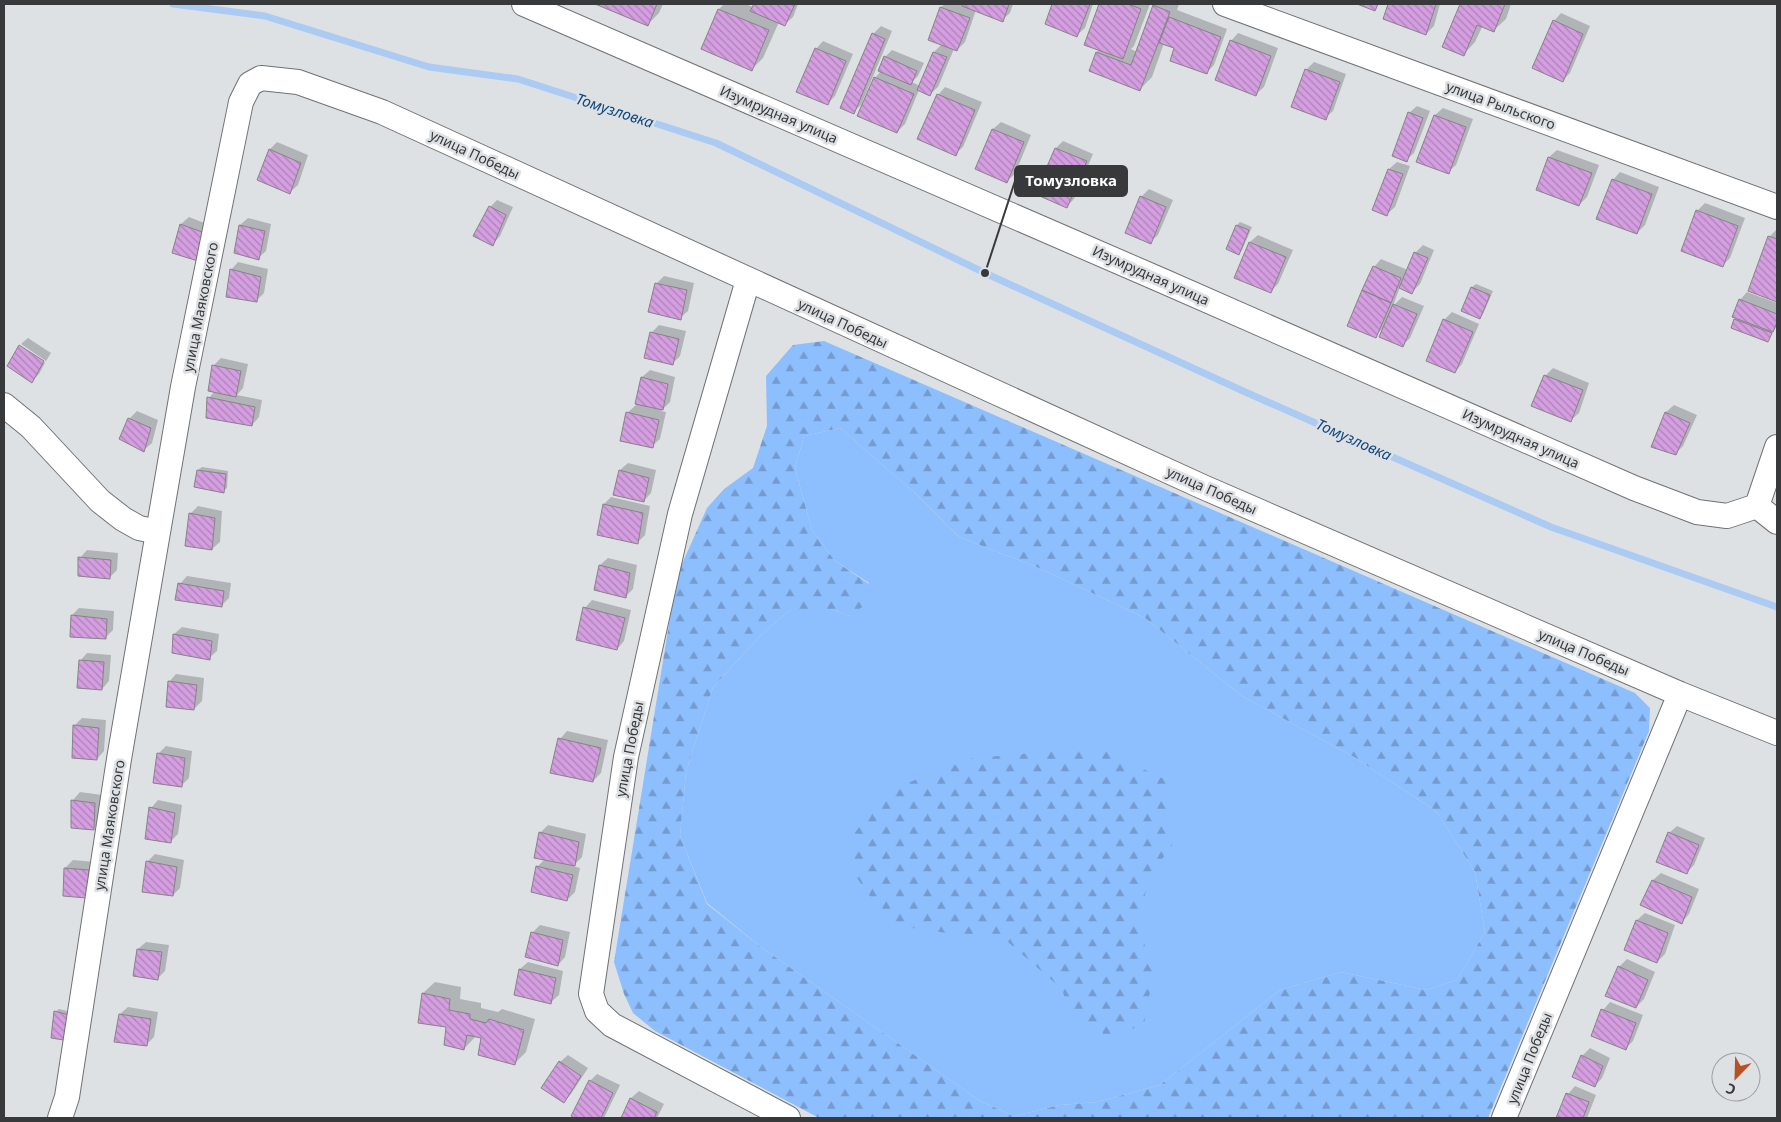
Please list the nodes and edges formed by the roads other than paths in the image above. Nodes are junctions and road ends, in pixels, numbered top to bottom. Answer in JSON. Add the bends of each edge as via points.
{"nodes":[{"id":1,"x":524,"y":4,"type":"edge"},
{"id":2,"x":1225,"y":4,"type":"edge"},
{"id":3,"x":250,"y":84,"type":"joint"},
{"id":4,"x":1777,"y":207,"type":"edge"},
{"id":5,"x":748,"y":280,"type":"junction"},
{"id":6,"x":4,"y":405,"type":"edge"},
{"id":7,"x":1777,"y":447,"type":"edge"},
{"id":8,"x":1757,"y":506,"type":"junction"},
{"id":9,"x":1777,"y":522,"type":"edge"},
{"id":10,"x":158,"y":532,"type":"junction"},
{"id":11,"x":1680,"y":694,"type":"junction"},
{"id":12,"x":1777,"y":733,"type":"edge"},
{"id":13,"x":60,"y":1118,"type":"edge"},
{"id":14,"x":788,"y":1118,"type":"edge"},
{"id":15,"x":1504,"y":1118,"type":"edge"}],
"edges":[{"from":1,"to":8,"type":"street","name":"Изумрудная улица","via":[[1634,488],[1697,512],[1727,516]]},
{"from":2,"to":4,"type":"street","name":"улица Рыльского"},
{"from":3,"to":5,"type":"street","name":"улица Победы","via":[[261,78],[298,82],[382,112]]},
{"from":3,"to":10,"type":"street","name":"улица Маяковского","via":[[241,102],[183,387]]},
{"from":5,"to":11,"type":"street","name":"улица Победы","via":[[1202,487]]},
{"from":5,"to":14,"type":"street","name":"улица Победы","via":[[680,514],[626,757],[591,994],[598,1011],[612,1025]]},
{"from":6,"to":10,"type":"street","via":[[31,427],[100,501],[131,524]]},
{"from":7,"to":8,"type":"street"},
{"from":8,"to":9,"type":"street"},
{"from":10,"to":13,"type":"street","name":"улица Маяковского","via":[[67,1097]]},
{"from":11,"to":12,"type":"street","name":"улица Победы"},
{"from":11,"to":15,"type":"street","name":"улица Победы"}]}
